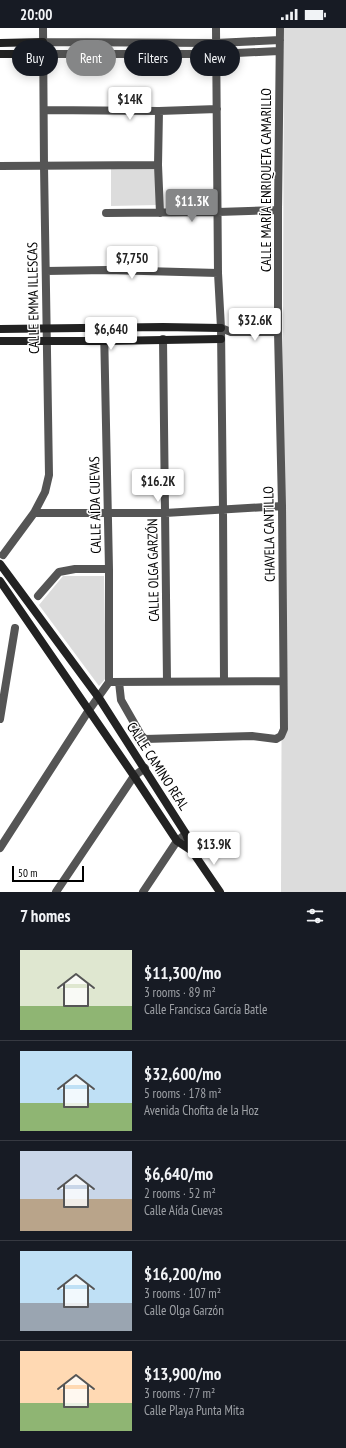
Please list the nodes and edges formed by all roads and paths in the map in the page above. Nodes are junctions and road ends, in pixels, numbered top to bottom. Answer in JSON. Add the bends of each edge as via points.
{"nodes":[{"id":1,"x":43,"y":28,"type":"edge"},
{"id":2,"x":216,"y":28,"type":"edge"},
{"id":3,"x":280,"y":28,"type":"edge"},
{"id":4,"x":43,"y":40,"type":"edge"},
{"id":5,"x":216,"y":40,"type":"edge"},
{"id":6,"x":280,"y":40,"type":"junction"},
{"id":7,"x":240,"y":41,"type":"edge"},
{"id":8,"x":58,"y":42,"type":"edge"},
{"id":9,"x":124,"y":42,"type":"edge"},
{"id":10,"x":0,"y":43,"type":"edge"},
{"id":11,"x":12,"y":43,"type":"edge"},
{"id":12,"x":279,"y":51,"type":"junction"},
{"id":13,"x":240,"y":53,"type":"edge"},
{"id":14,"x":0,"y":54,"type":"edge"},
{"id":15,"x":12,"y":54,"type":"edge"},
{"id":16,"x":58,"y":54,"type":"edge"},
{"id":17,"x":124,"y":54,"type":"edge"},
{"id":18,"x":43,"y":76,"type":"edge"},
{"id":19,"x":217,"y":76,"type":"edge"},
{"id":20,"x":216,"y":109,"type":"junction"},
{"id":21,"x":44,"y":110,"type":"junction"},
{"id":22,"x":159,"y":111,"type":"junction"},
{"id":23,"x":158,"y":165,"type":"junction"},
{"id":24,"x":0,"y":166,"type":"edge"},
{"id":25,"x":44,"y":166,"type":"junction"},
{"id":26,"x":278,"y":210,"type":"junction"},
{"id":27,"x":218,"y":212,"type":"junction"},
{"id":28,"x":106,"y":213,"type":"dead end"},
{"id":29,"x":160,"y":213,"type":"junction"},
{"id":30,"x":46,"y":271,"type":"junction"},
{"id":31,"x":218,"y":273,"type":"junction"},
{"id":32,"x":46,"y":328,"type":"junction"},
{"id":33,"x":104,"y":328,"type":"junction"},
{"id":34,"x":221,"y":328,"type":"junction"},
{"id":35,"x":0,"y":329,"type":"edge"},
{"id":36,"x":231,"y":332,"type":"junction"},
{"id":37,"x":278,"y":332,"type":"junction"},
{"id":38,"x":163,"y":339,"type":"junction"},
{"id":39,"x":221,"y":339,"type":"junction"},
{"id":40,"x":0,"y":341,"type":"edge"},
{"id":41,"x":47,"y":341,"type":"junction"},
{"id":42,"x":105,"y":341,"type":"junction"},
{"id":43,"x":282,"y":506,"type":"junction"},
{"id":44,"x":223,"y":510,"type":"junction"},
{"id":45,"x":34,"y":513,"type":"junction"},
{"id":46,"x":108,"y":513,"type":"junction"},
{"id":47,"x":165,"y":513,"type":"junction"},
{"id":48,"x":3,"y":554,"type":"dead end"},
{"id":49,"x":0,"y":564,"type":"edge"},
{"id":50,"x":109,"y":569,"type":"junction"},
{"id":51,"x":0,"y":581,"type":"edge"},
{"id":52,"x":38,"y":596,"type":"dead end"},
{"id":53,"x":15,"y":628,"type":"dead end"},
{"id":54,"x":284,"y":680,"type":"junction"},
{"id":55,"x":167,"y":681,"type":"junction"},
{"id":56,"x":224,"y":681,"type":"junction"},
{"id":57,"x":109,"y":682,"type":"junction"},
{"id":58,"x":119,"y":682,"type":"junction"},
{"id":59,"x":99,"y":698,"type":"junction"},
{"id":60,"x":89,"y":710,"type":"junction"},
{"id":61,"x":0,"y":719,"type":"edge"},
{"id":62,"x":145,"y":768,"type":"junction"},
{"id":63,"x":134,"y":776,"type":"junction"},
{"id":64,"x":186,"y":834,"type":"junction"},
{"id":65,"x":177,"y":841,"type":"junction"},
{"id":66,"x":0,"y":848,"type":"edge"},
{"id":67,"x":192,"y":851,"type":"junction"},
{"id":68,"x":56,"y":892,"type":"edge"},
{"id":69,"x":143,"y":892,"type":"edge"},
{"id":70,"x":220,"y":892,"type":"edge"}],
"edges":[{"from":1,"to":4,"type":"street","name":"CALLE EMMA ILLESCAS"},
{"from":2,"to":5,"type":"street"},
{"from":3,"to":6,"type":"street","name":"CALLE MARÍA ENRIQUETA CAMARILLO"},
{"from":6,"to":7,"type":"street"},
{"from":6,"to":12,"type":"street","name":"CALLE MARÍA ENRIQUETA CAMARILLO"},
{"from":8,"to":9,"type":"street"},
{"from":10,"to":11,"type":"street"},
{"from":12,"to":13,"type":"street"},
{"from":12,"to":26,"type":"street","name":"CALLE MARÍA ENRIQUETA CAMARILLO"},
{"from":14,"to":15,"type":"street"},
{"from":16,"to":17,"type":"street"},
{"from":18,"to":21,"type":"street","name":"CALLE EMMA ILLESCAS"},
{"from":19,"to":20,"type":"street"},
{"from":20,"to":22,"type":"street"},
{"from":20,"to":27,"type":"street"},
{"from":21,"to":22,"type":"street"},
{"from":21,"to":25,"type":"street","name":"CALLE EMMA ILLESCAS"},
{"from":22,"to":23,"type":"street"},
{"from":23,"to":25,"type":"street"},
{"from":23,"to":29,"type":"street"},
{"from":24,"to":25,"type":"street"},
{"from":25,"to":30,"type":"street","name":"CALLE EMMA ILLESCAS"},
{"from":26,"to":27,"type":"street"},
{"from":26,"to":37,"type":"street","name":"CALLE MARÍA ENRIQUETA CAMARILLO"},
{"from":27,"to":29,"type":"street"},
{"from":27,"to":31,"type":"street"},
{"from":28,"to":29,"type":"street"},
{"from":30,"to":31,"type":"street"},
{"from":30,"to":32,"type":"street","name":"CALLE EMMA ILLESCAS"},
{"from":31,"to":34,"type":"street"},
{"from":32,"to":33,"type":"street"},
{"from":32,"to":35,"type":"street"},
{"from":32,"to":41,"type":"street","name":"CALLE EMMA ILLESCAS"},
{"from":33,"to":34,"type":"street"},
{"from":33,"to":42,"type":"street","name":"CALLE AÍDA CUEVAS"},
{"from":34,"to":36,"type":"street"},
{"from":34,"to":39,"type":"street"},
{"from":36,"to":37,"type":"street"},
{"from":36,"to":39,"type":"street"},
{"from":37,"to":43,"type":"street","name":"CHAVELA CANTILLO"},
{"from":38,"to":39,"type":"street"},
{"from":38,"to":42,"type":"street"},
{"from":38,"to":47,"type":"street","name":"CALLE OLGA GARZÓN"},
{"from":39,"to":44,"type":"street"},
{"from":40,"to":41,"type":"street"},
{"from":41,"to":42,"type":"street"},
{"from":41,"to":45,"type":"street","name":"CALLE EMMA ILLESCAS","via":[[49,475],[45,492]]},
{"from":42,"to":46,"type":"street","name":"CALLE AÍDA CUEVAS"},
{"from":43,"to":44,"type":"street"},
{"from":43,"to":54,"type":"street","name":"CHAVELA CANTILLO"},
{"from":44,"to":47,"type":"street"},
{"from":44,"to":56,"type":"street"},
{"from":45,"to":46,"type":"street"},
{"from":45,"to":48,"type":"street","name":"CALLE EMMA ILLESCAS"},
{"from":46,"to":47,"type":"street"},
{"from":46,"to":50,"type":"street","name":"CALLE AÍDA CUEVAS"},
{"from":47,"to":55,"type":"street","name":"CALLE OLGA GARZÓN"},
{"from":49,"to":59,"type":"street","name":"CALLE CAMINO REAL"},
{"from":50,"to":52,"type":"street","via":[[75,569],[59,572]]},
{"from":50,"to":57,"type":"street","name":"CALLE AÍDA CUEVAS"},
{"from":51,"to":60,"type":"street","name":"CALLE CAMINO REAL"},
{"from":53,"to":61,"type":"street"},
{"from":54,"to":56,"type":"street"},
{"from":54,"to":58,"type":"street","name":"CHAVELA CANTILLO","via":[[284,729],[281,736],[276,739],[252,736],[145,739],[122,700]]},
{"from":55,"to":56,"type":"street"},
{"from":55,"to":58,"type":"street"},
{"from":57,"to":58,"type":"street"},
{"from":57,"to":59,"type":"street"},
{"from":59,"to":60,"type":"street"},
{"from":59,"to":62,"type":"street","name":"CALLE CAMINO REAL"},
{"from":60,"to":63,"type":"street","name":"CALLE CAMINO REAL"},
{"from":60,"to":66,"type":"street"},
{"from":62,"to":63,"type":"street"},
{"from":62,"to":64,"type":"street","name":"CALLE CAMINO REAL"},
{"from":63,"to":65,"type":"street","name":"CALLE CAMINO REAL"},
{"from":63,"to":68,"type":"street"},
{"from":64,"to":65,"type":"street"},
{"from":64,"to":67,"type":"street","name":"CALLE CAMINO REAL"},
{"from":65,"to":67,"type":"street","name":"CALLE CAMINO REAL"},
{"from":65,"to":69,"type":"street"},
{"from":67,"to":70,"type":"street"}]}
